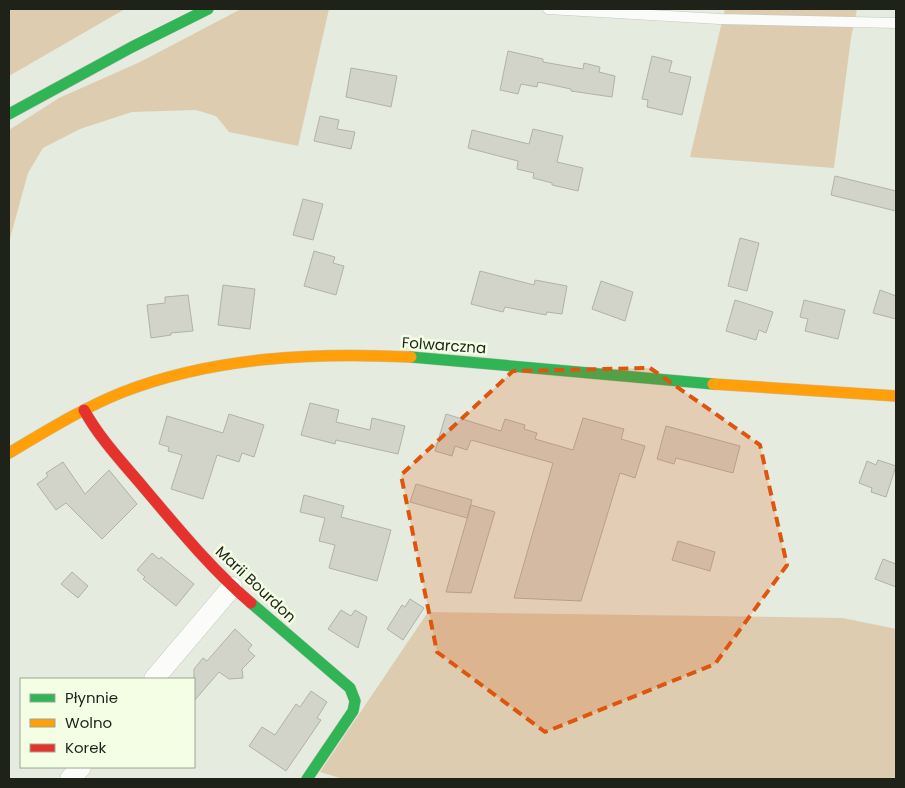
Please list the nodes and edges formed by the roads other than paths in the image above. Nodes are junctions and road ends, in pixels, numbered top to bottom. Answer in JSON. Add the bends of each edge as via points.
{"nodes":[{"id":1,"x":208,"y":9,"type":"edge"},
{"id":2,"x":548,"y":9,"type":"edge"},
{"id":3,"x":896,"y":23,"type":"edge"},
{"id":4,"x":9,"y":114,"type":"edge"},
{"id":5,"x":896,"y":396,"type":"edge"},
{"id":6,"x":84,"y":410,"type":"junction"},
{"id":7,"x":9,"y":454,"type":"edge"},
{"id":8,"x":232,"y":587,"type":"junction"},
{"id":9,"x":155,"y":678,"type":"edge"},
{"id":10,"x":80,"y":768,"type":"edge"},
{"id":11,"x":70,"y":779,"type":"edge"},
{"id":12,"x":307,"y":779,"type":"edge"}],
"edges":[{"from":1,"to":4,"type":"street"},
{"from":2,"to":3,"type":"lane","via":[[720,19]]},
{"from":5,"to":6,"type":"street","name":"Folwarczna","via":[[653,380],[450,360],[313,355],[229,364],[182,375],[122,393]]},
{"from":6,"to":7,"type":"street","name":"Folwarczna"},
{"from":6,"to":8,"type":"street","name":"Marii Bourdon","via":[[95,430]]},
{"from":8,"to":9,"type":"street"},
{"from":8,"to":12,"type":"street","name":"Marii Bourdon","via":[[350,688],[355,702],[352,711]]},
{"from":10,"to":11,"type":"street"}]}
